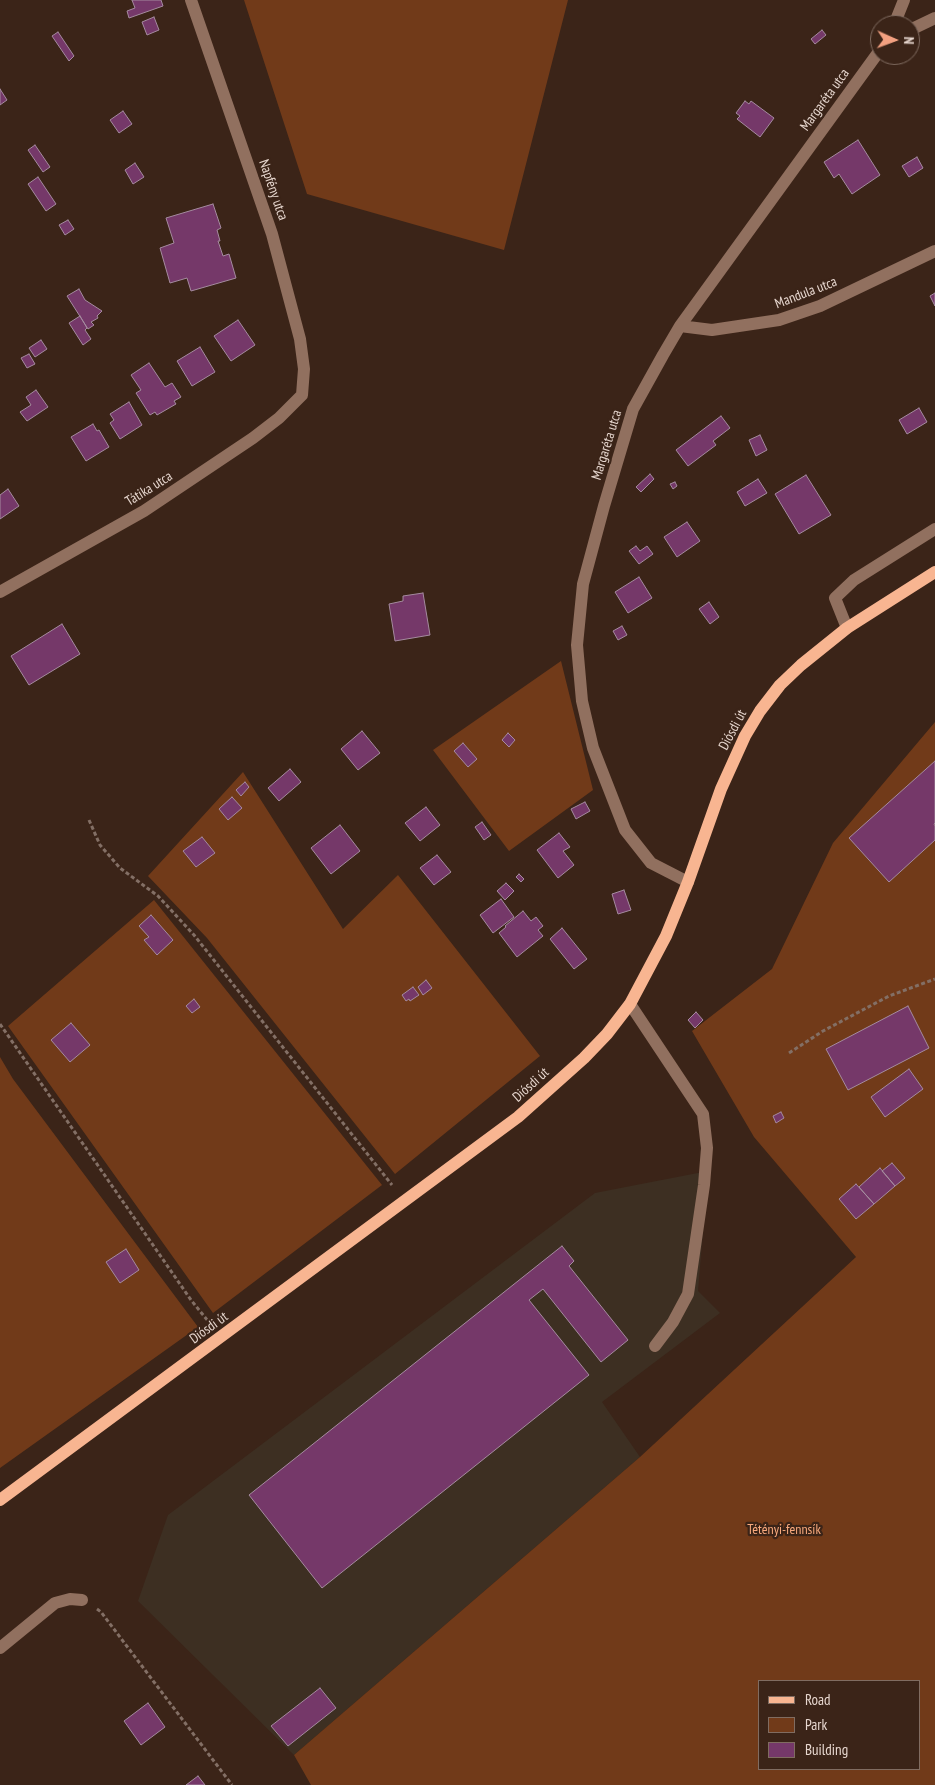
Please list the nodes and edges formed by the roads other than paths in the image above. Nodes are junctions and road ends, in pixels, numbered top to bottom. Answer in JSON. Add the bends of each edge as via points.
{"nodes":[{"id":1,"x":191,"y":0,"type":"edge"},
{"id":2,"x":904,"y":0,"type":"edge"},
{"id":3,"x":898,"y":15,"type":"edge"},
{"id":4,"x":935,"y":18,"type":"edge"},
{"id":5,"x":920,"y":25,"type":"edge"},
{"id":6,"x":870,"y":64,"type":"edge"},
{"id":7,"x":935,"y":251,"type":"edge"},
{"id":8,"x":680,"y":326,"type":"junction"},
{"id":9,"x":302,"y":395,"type":"joint"},
{"id":10,"x":935,"y":529,"type":"edge"},
{"id":11,"x":935,"y":572,"type":"edge"},
{"id":12,"x":0,"y":592,"type":"edge"},
{"id":13,"x":847,"y":628,"type":"junction"},
{"id":14,"x":688,"y":882,"type":"junction"},
{"id":15,"x":630,"y":1004,"type":"junction"},
{"id":16,"x":655,"y":1346,"type":"dead end"},
{"id":17,"x":0,"y":1500,"type":"edge"},
{"id":18,"x":82,"y":1600,"type":"road end"},
{"id":19,"x":0,"y":1648,"type":"edge"}],
"edges":[{"from":1,"to":9,"type":"street","name":"Napfény utca","via":[[272,234],[300,339],[304,369]]},
{"from":2,"to":3,"type":"street"},
{"from":4,"to":5,"type":"street"},
{"from":6,"to":8,"type":"street","name":"Margaréta utca"},
{"from":7,"to":8,"type":"street","name":"Mandula utca","via":[[820,306],[779,320],[712,330]]},
{"from":8,"to":14,"type":"street","name":"Margaréta utca","via":[[633,409],[583,584],[578,645],[582,701],[593,748],[625,830],[651,862]]},
{"from":9,"to":12,"type":"street","name":"Tátika utca","via":[[280,418],[253,438],[152,506]]},
{"from":10,"to":13,"type":"street","via":[[854,580],[835,598]]},
{"from":11,"to":13,"type":"main road","name":"Diósdi út"},
{"from":13,"to":14,"type":"main road","name":"Diósdi út","via":[[780,685],[760,711],[721,789]]},
{"from":14,"to":15,"type":"main road","name":"Diósdi út","via":[[666,936]]},
{"from":15,"to":16,"type":"street","via":[[704,1114],[707,1148],[688,1294]]},
{"from":15,"to":17,"type":"main road","name":"Diósdi út","via":[[584,1058],[518,1117]]},
{"from":18,"to":19,"type":"street","via":[[55,1603]]}]}
